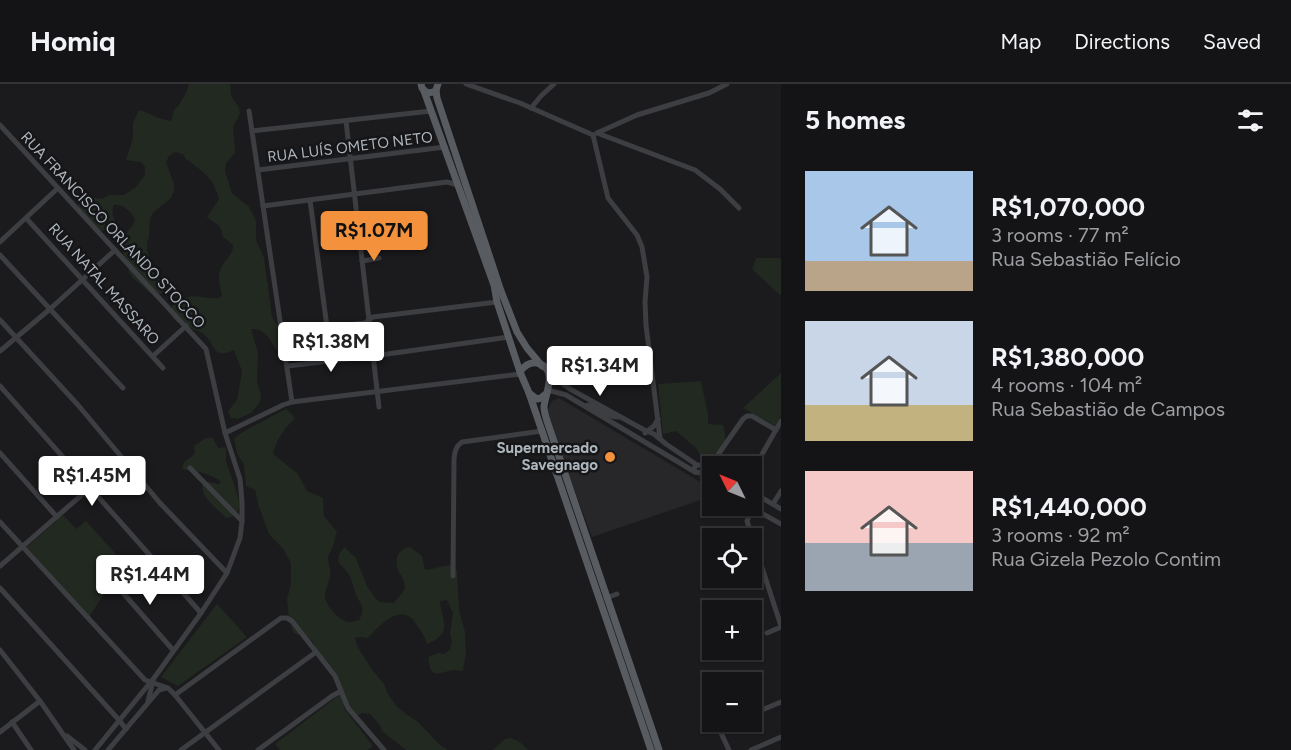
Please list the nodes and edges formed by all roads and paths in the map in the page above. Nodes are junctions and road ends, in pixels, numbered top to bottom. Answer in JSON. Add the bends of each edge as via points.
{"nodes":[{"id":1,"x":466,"y":84,"type":"edge"},
{"id":2,"x":554,"y":84,"type":"edge"},
{"id":3,"x":727,"y":84,"type":"edge"},
{"id":4,"x":439,"y":86,"type":"edge"},
{"id":5,"x":423,"y":88,"type":"edge"},
{"id":6,"x":531,"y":108,"type":"junction"},
{"id":7,"x":249,"y":111,"type":"dead end"},
{"id":8,"x":431,"y":111,"type":"junction"},
{"id":9,"x":346,"y":121,"type":"junction"},
{"id":10,"x":0,"y":125,"type":"edge"},
{"id":11,"x":252,"y":130,"type":"junction"},
{"id":12,"x":595,"y":134,"type":"junction"},
{"id":13,"x":445,"y":147,"type":"junction"},
{"id":14,"x":350,"y":159,"type":"junction"},
{"id":15,"x":258,"y":170,"type":"junction"},
{"id":16,"x":458,"y":185,"type":"junction"},
{"id":17,"x":58,"y":188,"type":"junction"},
{"id":18,"x":354,"y":194,"type":"junction"},
{"id":19,"x":310,"y":200,"type":"junction"},
{"id":20,"x":263,"y":206,"type":"junction"},
{"id":21,"x":739,"y":208,"type":"dead end"},
{"id":22,"x":26,"y":218,"type":"junction"},
{"id":23,"x":0,"y":242,"type":"edge"},
{"id":24,"x":115,"y":250,"type":"junction"},
{"id":25,"x":0,"y":255,"type":"edge"},
{"id":26,"x":379,"y":258,"type":"dead end"},
{"id":27,"x":362,"y":261,"type":"junction"},
{"id":28,"x":83,"y":279,"type":"junction"},
{"id":29,"x":497,"y":302,"type":"junction"},
{"id":30,"x":50,"y":309,"type":"junction"},
{"id":31,"x":369,"y":320,"type":"junction"},
{"id":32,"x":0,"y":321,"type":"edge"},
{"id":33,"x":186,"y":326,"type":"junction"},
{"id":34,"x":327,"y":327,"type":"junction"},
{"id":35,"x":282,"y":333,"type":"junction"},
{"id":36,"x":15,"y":337,"type":"junction"},
{"id":37,"x":509,"y":337,"type":"junction"},
{"id":38,"x":0,"y":351,"type":"edge"},
{"id":39,"x":153,"y":356,"type":"junction"},
{"id":40,"x":373,"y":356,"type":"junction"},
{"id":41,"x":286,"y":366,"type":"junction"},
{"id":42,"x":542,"y":366,"type":"junction"},
{"id":43,"x":164,"y":368,"type":"dead end"},
{"id":44,"x":521,"y":373,"type":"junction"},
{"id":45,"x":548,"y":373,"type":"junction"},
{"id":46,"x":0,"y":386,"type":"edge"},
{"id":47,"x":123,"y":388,"type":"dead end"},
{"id":48,"x":377,"y":392,"type":"junction"},
{"id":49,"x":547,"y":392,"type":"junction"},
{"id":50,"x":529,"y":393,"type":"junction"},
{"id":51,"x":292,"y":402,"type":"junction"},
{"id":52,"x":585,"y":406,"type":"junction"},
{"id":53,"x":379,"y":407,"type":"dead end"},
{"id":54,"x":621,"y":417,"type":"junction"},
{"id":55,"x":658,"y":419,"type":"junction"},
{"id":56,"x":781,"y":421,"type":"edge"},
{"id":57,"x":776,"y":430,"type":"junction"},
{"id":58,"x":542,"y":431,"type":"junction"},
{"id":59,"x":646,"y":431,"type":"junction"},
{"id":60,"x":225,"y":433,"type":"junction"},
{"id":61,"x":660,"y":438,"type":"junction"},
{"id":62,"x":642,"y":440,"type":"junction"},
{"id":63,"x":0,"y":453,"type":"edge"},
{"id":64,"x":713,"y":456,"type":"edge"},
{"id":65,"x":761,"y":456,"type":"edge"},
{"id":66,"x":123,"y":459,"type":"junction"},
{"id":67,"x":190,"y":468,"type":"dead end"},
{"id":68,"x":702,"y":468,"type":"edge"},
{"id":69,"x":702,"y":469,"type":"edge"},
{"id":70,"x":90,"y":488,"type":"junction"},
{"id":71,"x":781,"y":491,"type":"edge"},
{"id":72,"x":762,"y":498,"type":"edge"},
{"id":73,"x":773,"y":504,"type":"junction"},
{"id":74,"x":781,"y":509,"type":"edge"},
{"id":75,"x":762,"y":513,"type":"edge"},
{"id":76,"x":748,"y":516,"type":"edge"},
{"id":77,"x":57,"y":517,"type":"junction"},
{"id":78,"x":242,"y":521,"type":"junction"},
{"id":79,"x":0,"y":522,"type":"edge"},
{"id":80,"x":781,"y":524,"type":"edge"},
{"id":81,"x":22,"y":547,"type":"junction"},
{"id":82,"x":0,"y":566,"type":"edge"},
{"id":83,"x":226,"y":573,"type":"junction"},
{"id":84,"x":453,"y":576,"type":"dead end"},
{"id":85,"x":110,"y":578,"type":"dead end"},
{"id":86,"x":0,"y":588,"type":"edge"},
{"id":87,"x":778,"y":608,"type":"edge"},
{"id":88,"x":201,"y":613,"type":"junction"},
{"id":89,"x":781,"y":626,"type":"edge"},
{"id":90,"x":767,"y":633,"type":"dead end"},
{"id":91,"x":0,"y":650,"type":"edge"},
{"id":92,"x":173,"y":650,"type":"junction"},
{"id":93,"x":316,"y":652,"type":"junction"},
{"id":94,"x":152,"y":681,"type":"junction"},
{"id":95,"x":168,"y":688,"type":"junction"},
{"id":96,"x":341,"y":691,"type":"junction"},
{"id":97,"x":175,"y":695,"type":"junction"},
{"id":98,"x":40,"y":701,"type":"junction"},
{"id":99,"x":781,"y":702,"type":"edge"},
{"id":100,"x":148,"y":703,"type":"junction"},
{"id":101,"x":762,"y":710,"type":"edge"},
{"id":102,"x":119,"y":720,"type":"junction"},
{"id":103,"x":12,"y":722,"type":"junction"},
{"id":104,"x":126,"y":729,"type":"junction"},
{"id":105,"x":61,"y":731,"type":"junction"},
{"id":106,"x":0,"y":732,"type":"edge"},
{"id":107,"x":721,"y":732,"type":"edge"},
{"id":108,"x":206,"y":733,"type":"junction"},
{"id":109,"x":781,"y":737,"type":"edge"},
{"id":110,"x":381,"y":749,"type":"edge"},
{"id":111,"x":31,"y":750,"type":"edge"},
{"id":112,"x":74,"y":750,"type":"edge"},
{"id":113,"x":85,"y":750,"type":"edge"},
{"id":114,"x":95,"y":750,"type":"edge"},
{"id":115,"x":108,"y":750,"type":"edge"},
{"id":116,"x":181,"y":750,"type":"edge"},
{"id":117,"x":219,"y":750,"type":"edge"},
{"id":118,"x":258,"y":750,"type":"edge"},
{"id":119,"x":651,"y":750,"type":"edge"},
{"id":120,"x":659,"y":750,"type":"edge"},
{"id":121,"x":729,"y":750,"type":"edge"},
{"id":122,"x":751,"y":750,"type":"edge"}],
"edges":[{"from":1,"to":6,"type":"street"},
{"from":2,"to":6,"type":"street"},
{"from":3,"to":12,"type":"street"},
{"from":4,"to":5,"type":"main road","via":[[430,93]]},
{"from":4,"to":42,"type":"main road","via":[[437,98],[501,291],[518,332]]},
{"from":5,"to":8,"type":"main road"},
{"from":6,"to":12,"type":"street"},
{"from":7,"to":11,"type":"street"},
{"from":8,"to":9,"type":"street"},
{"from":8,"to":13,"type":"main road"},
{"from":9,"to":11,"type":"street"},
{"from":9,"to":14,"type":"street"},
{"from":10,"to":17,"type":"street","name":"RUA FRANCISCO ORLANDO STOCCO"},
{"from":11,"to":15,"type":"street"},
{"from":12,"to":21,"type":"street","via":[[694,170]]},
{"from":12,"to":55,"type":"street","via":[[608,198],[642,247],[647,277],[646,325]]},
{"from":13,"to":14,"type":"street","name":"RUA LUÍS OMETO NETO"},
{"from":13,"to":16,"type":"main road"},
{"from":14,"to":15,"type":"street","name":"RUA LUÍS OMETO NETO"},
{"from":14,"to":18,"type":"street"},
{"from":15,"to":20,"type":"street"},
{"from":16,"to":18,"type":"street","via":[[447,182]]},
{"from":16,"to":29,"type":"main road"},
{"from":17,"to":22,"type":"street"},
{"from":17,"to":24,"type":"street","name":"RUA FRANCISCO ORLANDO STOCCO"},
{"from":18,"to":19,"type":"street"},
{"from":18,"to":27,"type":"street"},
{"from":19,"to":20,"type":"street"},
{"from":19,"to":34,"type":"street"},
{"from":20,"to":35,"type":"street"},
{"from":22,"to":23,"type":"street"},
{"from":22,"to":28,"type":"street","name":"RUA NATAL MASSARO"},
{"from":24,"to":28,"type":"street"},
{"from":24,"to":33,"type":"street","name":"RUA FRANCISCO ORLANDO STOCCO"},
{"from":25,"to":30,"type":"street"},
{"from":26,"to":27,"type":"street"},
{"from":27,"to":31,"type":"street"},
{"from":28,"to":30,"type":"street"},
{"from":28,"to":39,"type":"street","name":"RUA NATAL MASSARO"},
{"from":29,"to":31,"type":"street"},
{"from":29,"to":37,"type":"main road"},
{"from":30,"to":36,"type":"street"},
{"from":30,"to":47,"type":"street"},
{"from":31,"to":34,"type":"street"},
{"from":31,"to":40,"type":"street"},
{"from":32,"to":36,"type":"street"},
{"from":33,"to":39,"type":"street"},
{"from":33,"to":60,"type":"street","name":"RUA FRANCISCO ORLANDO STOCCO","via":[[207,351]]},
{"from":34,"to":35,"type":"street"},
{"from":35,"to":41,"type":"street"},
{"from":36,"to":38,"type":"street"},
{"from":36,"to":66,"type":"street"},
{"from":37,"to":40,"type":"street"},
{"from":37,"to":44,"type":"main road"},
{"from":39,"to":43,"type":"street","name":"RUA NATAL MASSARO"},
{"from":40,"to":41,"type":"street"},
{"from":40,"to":48,"type":"street"},
{"from":41,"to":51,"type":"street"},
{"from":42,"to":44,"type":"main road","via":[[528,364]]},
{"from":42,"to":45,"type":"main road"},
{"from":44,"to":48,"type":"street"},
{"from":44,"to":50,"type":"main road"},
{"from":45,"to":49,"type":"main road"},
{"from":45,"to":54,"type":"street"},
{"from":46,"to":70,"type":"street"},
{"from":48,"to":51,"type":"street"},
{"from":48,"to":53,"type":"street"},
{"from":49,"to":50,"type":"main road","via":[[537,399]]},
{"from":49,"to":52,"type":"street","via":[[566,395]]},
{"from":49,"to":120,"type":"main road","via":[[547,421],[612,598]]},
{"from":50,"to":58,"type":"main road"},
{"from":51,"to":60,"type":"street"},
{"from":52,"to":54,"type":"street"},
{"from":52,"to":62,"type":"street"},
{"from":54,"to":59,"type":"street"},
{"from":55,"to":59,"type":"street"},
{"from":55,"to":61,"type":"street"},
{"from":56,"to":57,"type":"street"},
{"from":57,"to":64,"type":"street","via":[[747,416]]},
{"from":57,"to":65,"type":"street"},
{"from":58,"to":84,"type":"street","via":[[462,442],[455,449]]},
{"from":58,"to":119,"type":"main road"},
{"from":59,"to":61,"type":"street"},
{"from":59,"to":62,"type":"street"},
{"from":60,"to":78,"type":"street","via":[[240,479]]},
{"from":61,"to":68,"type":"street"},
{"from":62,"to":69,"type":"street"},
{"from":63,"to":77,"type":"street"},
{"from":66,"to":70,"type":"street"},
{"from":66,"to":83,"type":"street"},
{"from":67,"to":78,"type":"street"},
{"from":70,"to":77,"type":"street"},
{"from":70,"to":88,"type":"street"},
{"from":71,"to":73,"type":"street"},
{"from":72,"to":73,"type":"street"},
{"from":73,"to":74,"type":"street"},
{"from":75,"to":80,"type":"street"},
{"from":76,"to":87,"type":"street"},
{"from":77,"to":81,"type":"street"},
{"from":78,"to":83,"type":"street","via":[[240,538]]},
{"from":79,"to":81,"type":"street"},
{"from":81,"to":82,"type":"street"},
{"from":81,"to":94,"type":"street","via":[[145,680]]},
{"from":83,"to":88,"type":"street"},
{"from":85,"to":92,"type":"street"},
{"from":86,"to":102,"type":"street"},
{"from":87,"to":89,"type":"street"},
{"from":88,"to":92,"type":"street"},
{"from":89,"to":90,"type":"street"},
{"from":91,"to":98,"type":"street"},
{"from":92,"to":94,"type":"street"},
{"from":93,"to":96,"type":"street","via":[[335,676]]},
{"from":93,"to":97,"type":"street","via":[[292,621],[281,618]]},
{"from":93,"to":108,"type":"street"},
{"from":94,"to":95,"type":"street"},
{"from":94,"to":100,"type":"street"},
{"from":94,"to":102,"type":"street"},
{"from":95,"to":97,"type":"street"},
{"from":95,"to":100,"type":"street","via":[[159,690]]},
{"from":96,"to":110,"type":"street","via":[[348,708]]},
{"from":96,"to":118,"type":"street"},
{"from":97,"to":108,"type":"street"},
{"from":98,"to":103,"type":"street"},
{"from":98,"to":105,"type":"street"},
{"from":99,"to":101,"type":"street"},
{"from":100,"to":104,"type":"street"},
{"from":102,"to":104,"type":"street"},
{"from":102,"to":114,"type":"street"},
{"from":103,"to":106,"type":"street"},
{"from":103,"to":111,"type":"street"},
{"from":104,"to":115,"type":"street"},
{"from":105,"to":112,"type":"street"},
{"from":105,"to":113,"type":"street"},
{"from":107,"to":121,"type":"street"},
{"from":108,"to":116,"type":"street"},
{"from":108,"to":117,"type":"street"},
{"from":109,"to":122,"type":"street"}]}
